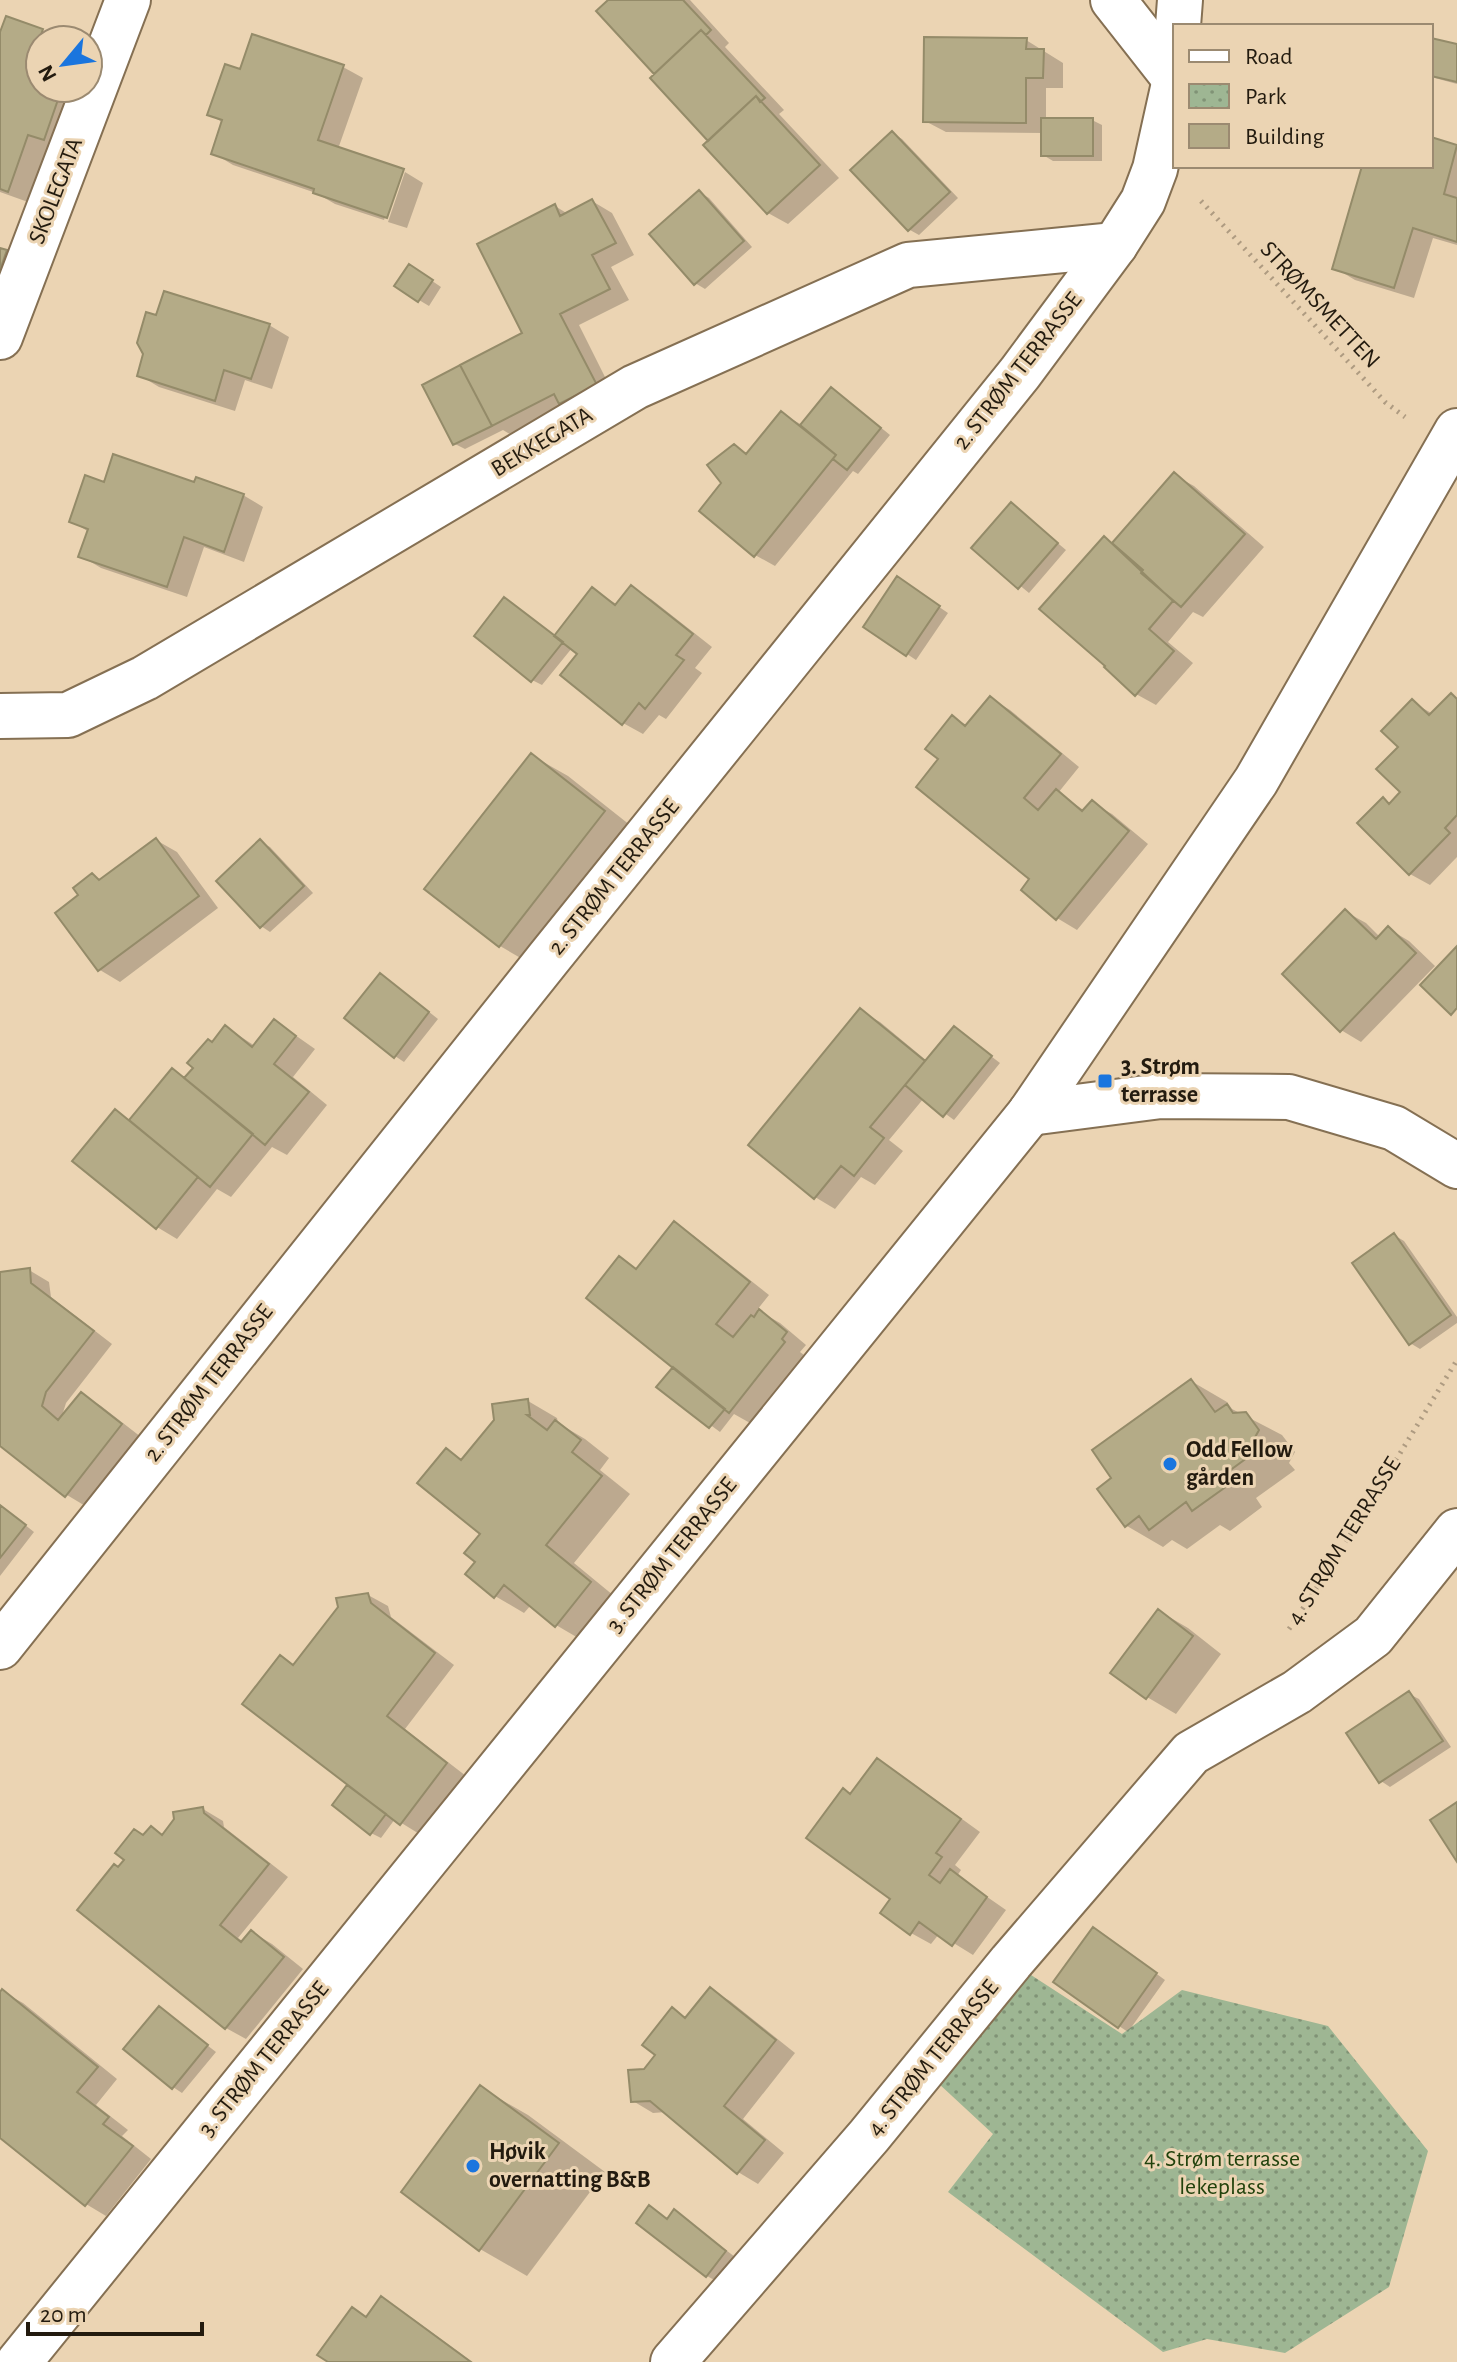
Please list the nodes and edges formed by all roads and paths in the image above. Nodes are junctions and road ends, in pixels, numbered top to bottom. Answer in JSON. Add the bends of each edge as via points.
{"nodes":[{"id":1,"x":128,"y":0,"type":"edge"},
{"id":2,"x":1113,"y":0,"type":"edge"},
{"id":3,"x":1180,"y":0,"type":"edge"},
{"id":4,"x":1178,"y":24,"type":"edge"},
{"id":5,"x":1173,"y":76,"type":"edge"},
{"id":6,"x":1173,"y":88,"type":"edge"},
{"id":7,"x":1196,"y":195,"type":"dead end"},
{"id":8,"x":1115,"y":245,"type":"junction"},
{"id":9,"x":0,"y":337,"type":"edge"},
{"id":10,"x":1452,"y":441,"type":"edge"},
{"id":11,"x":0,"y":716,"type":"edge"},
{"id":12,"x":1030,"y":1113,"type":"junction"},
{"id":13,"x":1457,"y":1166,"type":"edge"},
{"id":14,"x":1457,"y":1360,"type":"edge"},
{"id":15,"x":1457,"y":1531,"type":"edge"},
{"id":16,"x":1282,"y":1639,"type":"dead end"},
{"id":17,"x":0,"y":1647,"type":"edge"},
{"id":18,"x":19,"y":2362,"type":"edge"},
{"id":19,"x":673,"y":2362,"type":"edge"}],
"edges":[{"from":1,"to":9,"type":"main road","name":"SKOLEGATA"},
{"from":2,"to":5,"type":"main road"},
{"from":3,"to":4,"type":"main road"},
{"from":6,"to":8,"type":"main road","name":"2. STRØM TERRASSE","via":[[1147,191]]},
{"from":7,"to":10,"type":"path","name":"STRØMSMETTEN","via":[[1385,402]]},
{"from":8,"to":11,"type":"main road","name":"BEKKEGATA","via":[[908,265],[635,387],[145,678],[68,715]]},
{"from":8,"to":17,"type":"main road","name":"2. STRØM TERRASSE","via":[[1020,373]]},
{"from":10,"to":12,"type":"main road","name":"3. STRØM TERRASSE","via":[[1256,781]]},
{"from":12,"to":13,"type":"main road","via":[[1161,1096],[1289,1097],[1394,1128]]},
{"from":12,"to":18,"type":"main road","name":"3. STRØM TERRASSE"},
{"from":14,"to":16,"type":"path","name":"4. STRØM TERRASSE"},
{"from":15,"to":19,"type":"main road","name":"4. STRØM TERRASSE","via":[[1373,1636],[1297,1692],[1191,1753]]}]}
